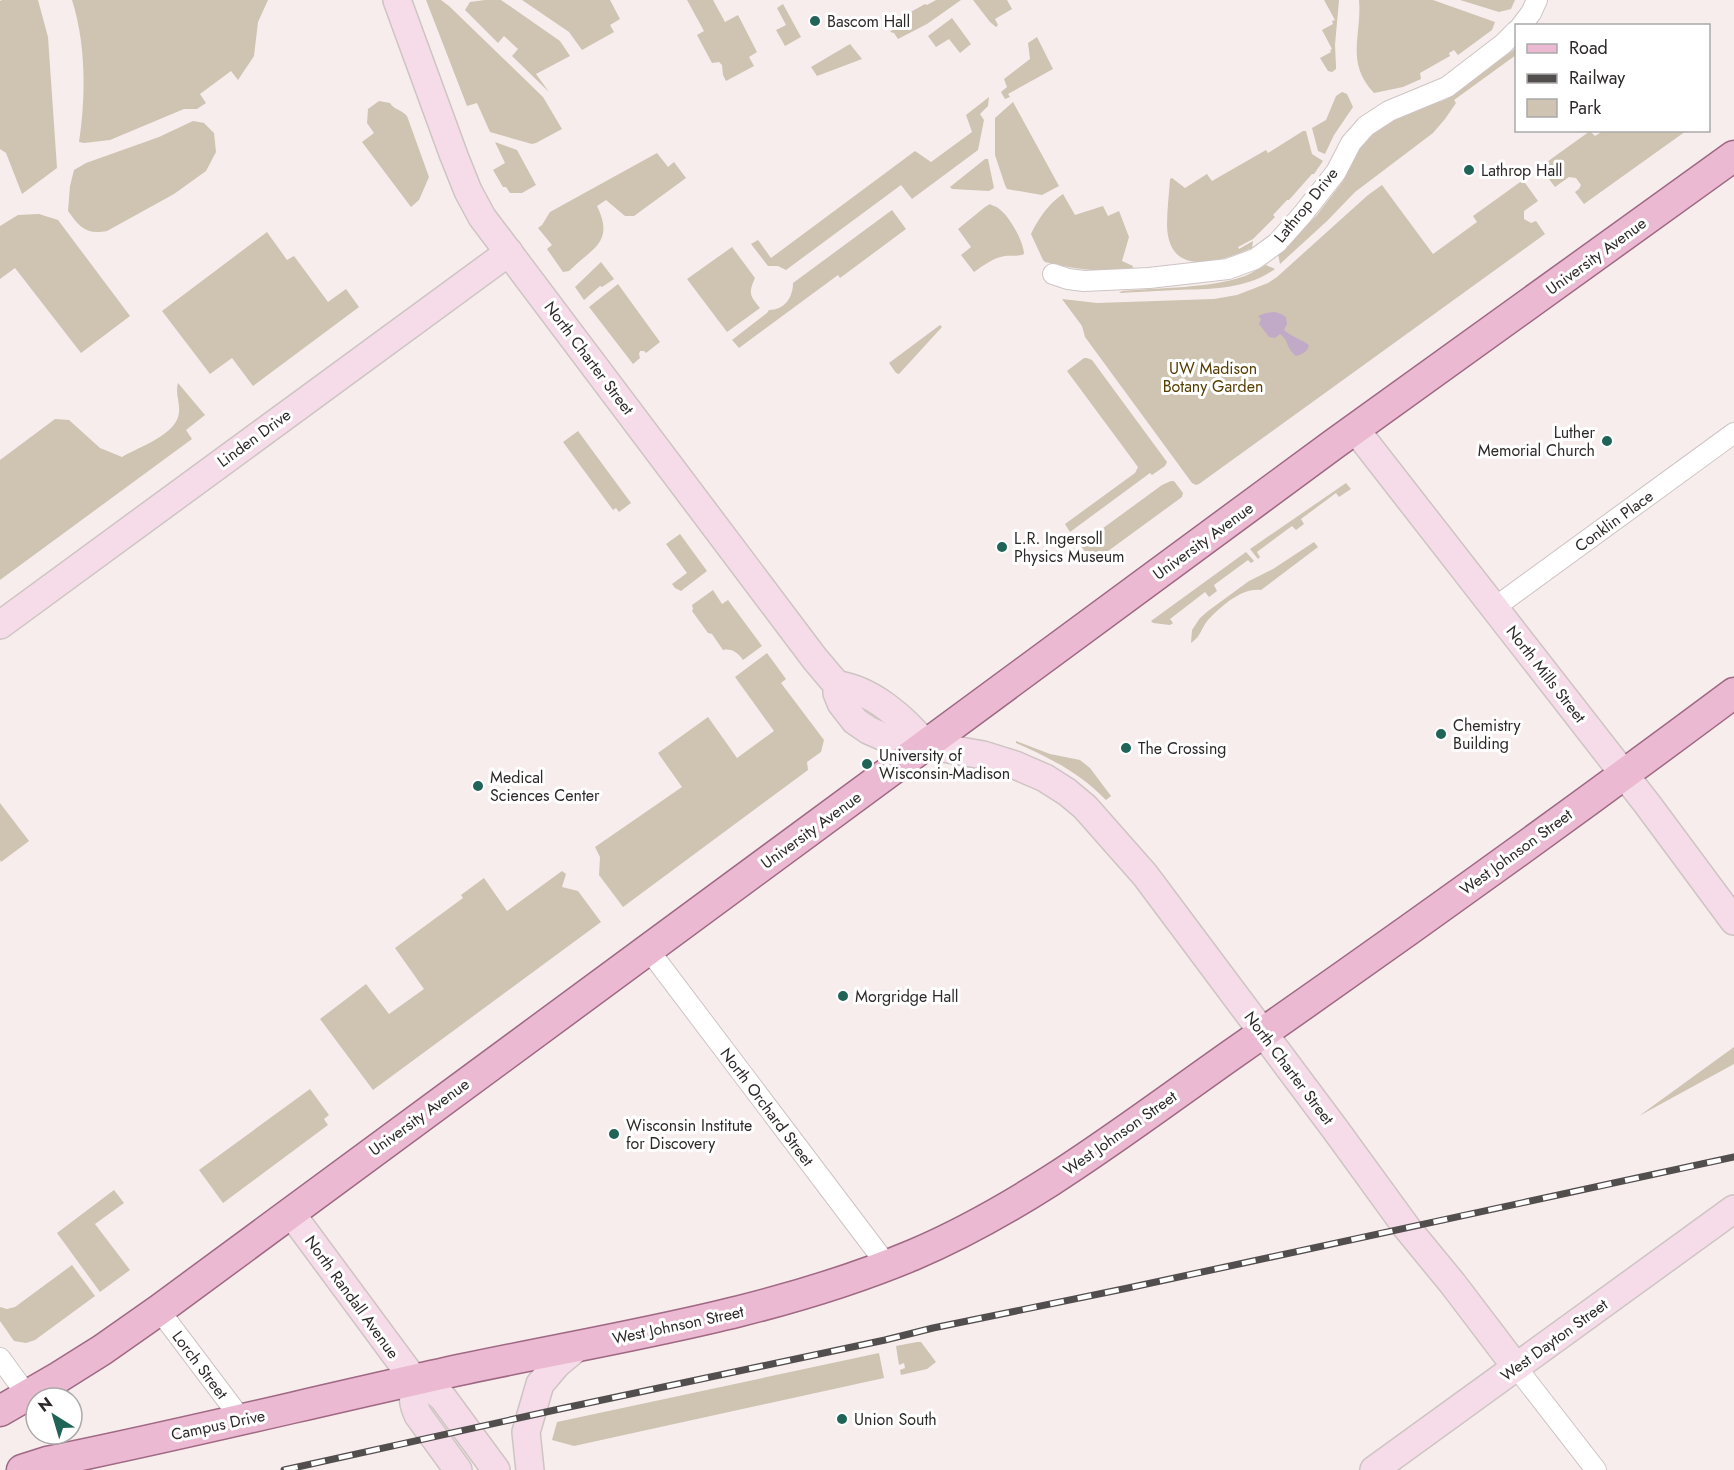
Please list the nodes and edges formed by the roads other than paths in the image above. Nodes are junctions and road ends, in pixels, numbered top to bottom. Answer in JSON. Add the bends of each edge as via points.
{"nodes":[{"id":1,"x":397,"y":0,"type":"edge"},
{"id":2,"x":1537,"y":0,"type":"edge"},
{"id":3,"x":1523,"y":24,"type":"edge"},
{"id":4,"x":1515,"y":32,"type":"edge"},
{"id":5,"x":1732,"y":161,"type":"edge"},
{"id":6,"x":509,"y":252,"type":"junction"},
{"id":7,"x":1053,"y":274,"type":"dead end"},
{"id":8,"x":1355,"y":429,"type":"junction"},
{"id":9,"x":1734,"y":433,"type":"edge"},
{"id":10,"x":1494,"y":608,"type":"junction"},
{"id":11,"x":0,"y":625,"type":"edge"},
{"id":12,"x":1734,"y":693,"type":"edge"},
{"id":13,"x":926,"y":745,"type":"junction"},
{"id":14,"x":1624,"y":775,"type":"junction"},
{"id":15,"x":1734,"y":921,"type":"edge"},
{"id":16,"x":648,"y":949,"type":"junction"},
{"id":17,"x":1263,"y":1033,"type":"junction"},
{"id":18,"x":1734,"y":1209,"type":"edge"},
{"id":19,"x":290,"y":1212,"type":"junction"},
{"id":20,"x":887,"y":1265,"type":"junction"},
{"id":21,"x":159,"y":1310,"type":"junction"},
{"id":22,"x":580,"y":1345,"type":"junction"},
{"id":23,"x":0,"y":1358,"type":"edge"},
{"id":24,"x":1516,"y":1367,"type":"junction"},
{"id":25,"x":415,"y":1381,"type":"junction"},
{"id":26,"x":43,"y":1386,"type":"edge"},
{"id":27,"x":24,"y":1391,"type":"edge"},
{"id":28,"x":24,"y":1397,"type":"edge"},
{"id":29,"x":0,"y":1411,"type":"edge"},
{"id":30,"x":242,"y":1420,"type":"junction"},
{"id":31,"x":22,"y":1470,"type":"edge"},
{"id":32,"x":458,"y":1470,"type":"edge"},
{"id":33,"x":496,"y":1470,"type":"edge"},
{"id":34,"x":530,"y":1470,"type":"edge"},
{"id":35,"x":1374,"y":1470,"type":"edge"},
{"id":36,"x":1596,"y":1470,"type":"edge"}],
"edges":[{"from":1,"to":6,"type":"street","name":"North Charter Street","via":[[468,191]]},
{"from":2,"to":3,"type":"street"},
{"from":4,"to":7,"type":"street","name":"Lathrop Drive","via":[[1447,87],[1389,111],[1366,126],[1302,215],[1277,243],[1255,259],[1228,269],[1138,279],[1083,281]]},
{"from":5,"to":8,"type":"main road","name":"University Avenue"},
{"from":6,"to":11,"type":"street","name":"Linden Drive"},
{"from":6,"to":13,"type":"street","name":"North Charter Street","via":[[837,685],[841,703],[860,725],[886,738]]},
{"from":8,"to":10,"type":"street","name":"North Mills Street"},
{"from":8,"to":13,"type":"main road","name":"University Avenue"},
{"from":9,"to":10,"type":"street","name":"Conklin Place"},
{"from":10,"to":14,"type":"street","name":"North Mills Street"},
{"from":12,"to":14,"type":"main road","name":"West Johnson Street"},
{"from":13,"to":16,"type":"main road","name":"University Avenue"},
{"from":13,"to":17,"type":"street","name":"North Charter Street","via":[[1027,769],[1085,807],[1145,875]]},
{"from":14,"to":15,"type":"street","name":"North Mills Street"},
{"from":14,"to":17,"type":"main road","name":"West Johnson Street"},
{"from":16,"to":19,"type":"main road","name":"University Avenue"},
{"from":16,"to":20,"type":"street","name":"North Orchard Street"},
{"from":17,"to":20,"type":"main road","name":"West Johnson Street","via":[[1034,1192],[985,1221]]},
{"from":17,"to":24,"type":"street","name":"North Charter Street"},
{"from":18,"to":24,"type":"street","name":"West Dayton Street"},
{"from":19,"to":21,"type":"main road","name":"University Avenue"},
{"from":19,"to":25,"type":"street","name":"North Randall Avenue"},
{"from":20,"to":22,"type":"main road","name":"West Johnson Street","via":[[748,1310]]},
{"from":21,"to":26,"type":"main road","name":"University Avenue"},
{"from":21,"to":30,"type":"street","name":"Lorch Street"},
{"from":22,"to":25,"type":"main road","name":"West Johnson Street"},
{"from":22,"to":34,"type":"street","via":[[540,1384],[526,1432]]},
{"from":23,"to":27,"type":"street"},
{"from":24,"to":35,"type":"street","name":"West Dayton Street"},
{"from":24,"to":36,"type":"street","name":"North Charter Street"},
{"from":25,"to":30,"type":"main road","name":"Campus Drive"},
{"from":25,"to":32,"type":"street","via":[[413,1405]]},
{"from":25,"to":33,"type":"street","via":[[443,1398]]},
{"from":28,"to":29,"type":"main road","name":"University Avenue"},
{"from":30,"to":31,"type":"main road","name":"Campus Drive"}]}
